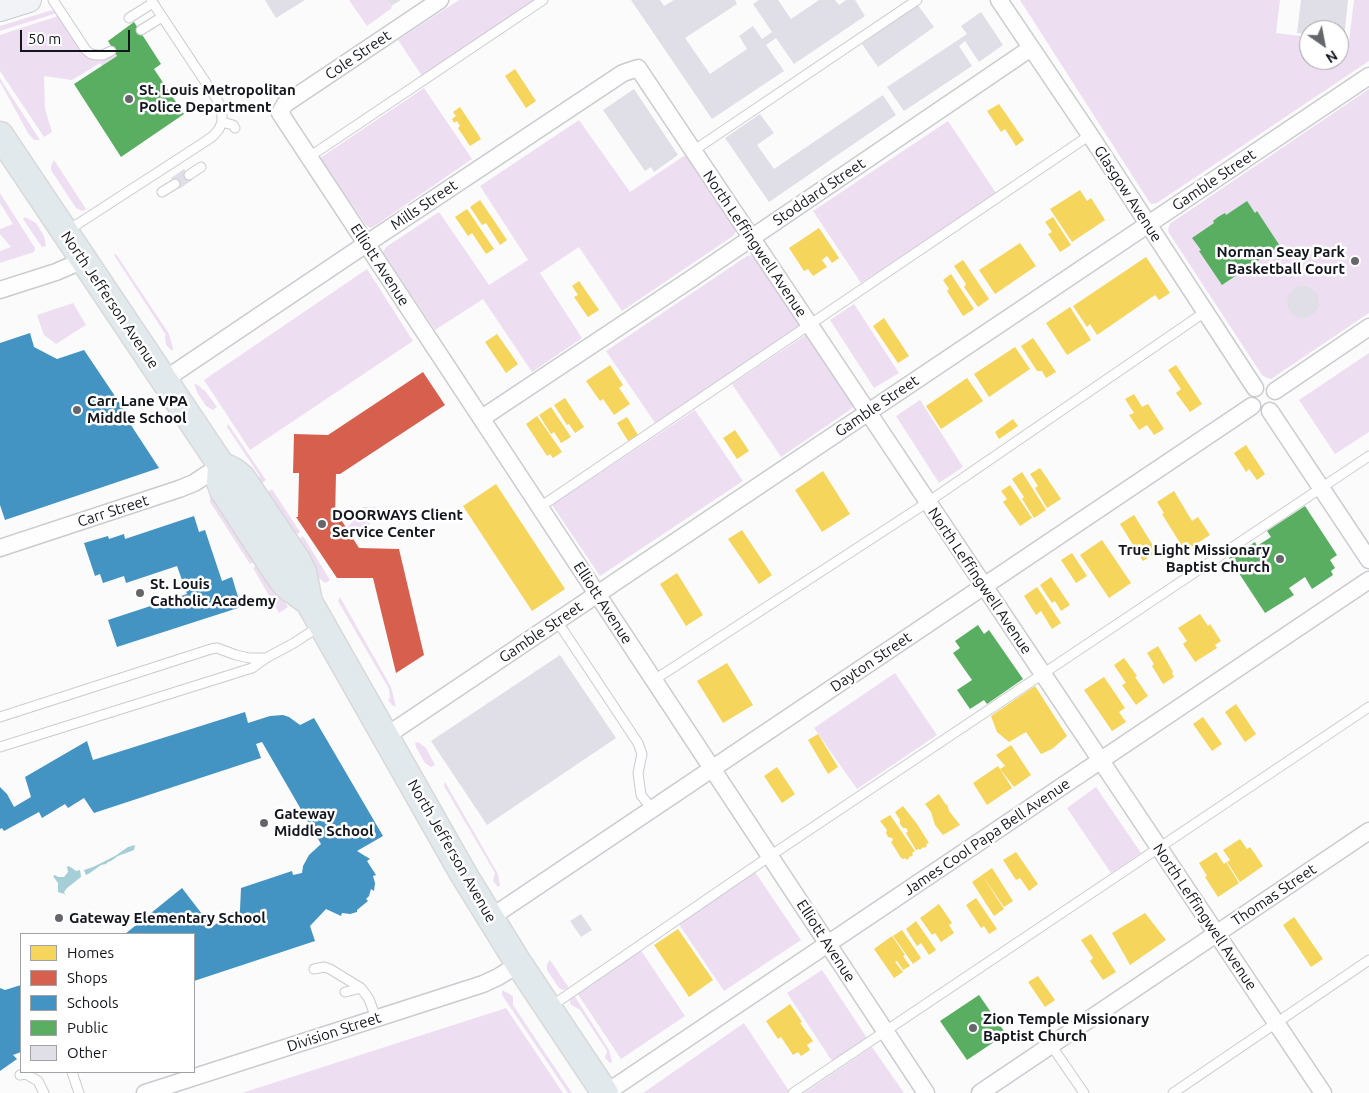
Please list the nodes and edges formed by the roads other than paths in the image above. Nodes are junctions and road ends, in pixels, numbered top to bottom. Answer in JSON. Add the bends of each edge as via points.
{"nodes":[{"id":1,"x":29,"y":0,"type":"edge"},
{"id":2,"x":53,"y":0,"type":"edge"},
{"id":3,"x":440,"y":0,"type":"edge"},
{"id":4,"x":543,"y":0,"type":"edge"},
{"id":5,"x":917,"y":0,"type":"edge"},
{"id":6,"x":999,"y":0,"type":"edge"},
{"id":7,"x":152,"y":2,"type":"edge"},
{"id":8,"x":0,"y":9,"type":"edge"},
{"id":9,"x":162,"y":17,"type":"junction"},
{"id":10,"x":129,"y":18,"type":"dead end"},
{"id":11,"x":141,"y":30,"type":"dead end"},
{"id":12,"x":1031,"y":48,"type":"junction"},
{"id":13,"x":111,"y":51,"type":"dead end"},
{"id":14,"x":638,"y":68,"type":"joint"},
{"id":15,"x":1369,"y":76,"type":"edge"},
{"id":16,"x":280,"y":113,"type":"joint"},
{"id":17,"x":222,"y":122,"type":"junction"},
{"id":18,"x":235,"y":128,"type":"dead end"},
{"id":19,"x":0,"y":135,"type":"edge"},
{"id":20,"x":1090,"y":135,"type":"junction"},
{"id":21,"x":693,"y":151,"type":"junction"},
{"id":22,"x":309,"y":157,"type":"junction"},
{"id":23,"x":201,"y":167,"type":"dead end"},
{"id":24,"x":189,"y":175,"type":"dead end"},
{"id":25,"x":175,"y":184,"type":"dead end"},
{"id":26,"x":162,"y":192,"type":"dead end"},
{"id":27,"x":1148,"y":224,"type":"junction"},
{"id":28,"x":65,"y":233,"type":"junction"},
{"id":29,"x":751,"y":238,"type":"junction"},
{"id":30,"x":366,"y":244,"type":"junction"},
{"id":31,"x":84,"y":260,"type":"junction"},
{"id":32,"x":0,"y":290,"type":"edge"},
{"id":33,"x":1205,"y":312,"type":"junction"},
{"id":34,"x":809,"y":325,"type":"junction"},
{"id":35,"x":1369,"y":327,"type":"edge"},
{"id":36,"x":164,"y":380,"type":"junction"},
{"id":37,"x":1255,"y":388,"type":"junction"},
{"id":38,"x":1275,"y":391,"type":"junction"},
{"id":39,"x":1252,"y":406,"type":"junction"},
{"id":40,"x":1270,"y":411,"type":"junction"},
{"id":41,"x":868,"y":412,"type":"junction"},
{"id":42,"x":482,"y":418,"type":"junction"},
{"id":43,"x":1369,"y":456,"type":"edge"},
{"id":44,"x":221,"y":465,"type":"junction"},
{"id":45,"x":1321,"y":488,"type":"junction"},
{"id":46,"x":928,"y":502,"type":"junction"},
{"id":47,"x":540,"y":507,"type":"junction"},
{"id":48,"x":0,"y":548,"type":"edge"},
{"id":49,"x":1369,"y":560,"type":"edge"},
{"id":50,"x":1369,"y":580,"type":"edge"},
{"id":51,"x":984,"y":586,"type":"junction"},
{"id":52,"x":597,"y":594,"type":"junction"},
{"id":53,"x":557,"y":621,"type":"junction"},
{"id":54,"x":322,"y":624,"type":"junction"},
{"id":55,"x":266,"y":658,"type":"junction"},
{"id":56,"x":1043,"y":674,"type":"junction"},
{"id":57,"x":654,"y":680,"type":"junction"},
{"id":58,"x":1369,"y":707,"type":"edge"},
{"id":59,"x":0,"y":716,"type":"edge"},
{"id":60,"x":386,"y":736,"type":"junction"},
{"id":61,"x":0,"y":747,"type":"edge"},
{"id":62,"x":1100,"y":761,"type":"junction"},
{"id":63,"x":712,"y":768,"type":"junction"},
{"id":64,"x":652,"y":809,"type":"junction"},
{"id":65,"x":1369,"y":831,"type":"edge"},
{"id":66,"x":1159,"y":849,"type":"junction"},
{"id":67,"x":770,"y":856,"type":"junction"},
{"id":68,"x":490,"y":918,"type":"junction"},
{"id":69,"x":1216,"y":934,"type":"junction"},
{"id":70,"x":828,"y":944,"type":"junction"},
{"id":71,"x":1369,"y":960,"type":"edge"},
{"id":72,"x":519,"y":964,"type":"junction"},
{"id":73,"x":314,"y":969,"type":"dead end"},
{"id":74,"x":361,"y":988,"type":"junction"},
{"id":75,"x":345,"y":992,"type":"dead end"},
{"id":76,"x":548,"y":1008,"type":"junction"},
{"id":77,"x":376,"y":1018,"type":"junction"},
{"id":78,"x":1276,"y":1024,"type":"junction"},
{"id":79,"x":886,"y":1032,"type":"junction"},
{"id":80,"x":1051,"y":1045,"type":"junction"},
{"id":81,"x":72,"y":1073,"type":"edge"},
{"id":82,"x":20,"y":1075,"type":"dead end"},
{"id":83,"x":44,"y":1093,"type":"edge"},
{"id":84,"x":79,"y":1093,"type":"edge"},
{"id":85,"x":145,"y":1093,"type":"edge"},
{"id":86,"x":605,"y":1093,"type":"edge"},
{"id":87,"x":793,"y":1093,"type":"edge"},
{"id":88,"x":926,"y":1093,"type":"edge"},
{"id":89,"x":980,"y":1093,"type":"edge"},
{"id":90,"x":1084,"y":1093,"type":"edge"},
{"id":91,"x":1173,"y":1093,"type":"edge"},
{"id":92,"x":1323,"y":1093,"type":"edge"}],
"edges":[{"from":1,"to":8,"type":"main road"},
{"from":2,"to":13,"type":"lane","via":[[86,50],[103,55]]},
{"from":3,"to":16,"type":"street","name":"Cole Street","via":[[285,104]]},
{"from":4,"to":22,"type":"lane"},
{"from":5,"to":21,"type":"lane"},
{"from":6,"to":12,"type":"street","name":"Glasgow Avenue"},
{"from":7,"to":9,"type":"lane"},
{"from":7,"to":10,"type":"lane"},
{"from":9,"to":11,"type":"lane"},
{"from":9,"to":17,"type":"lane","via":[[218,101]]},
{"from":12,"to":20,"type":"street","name":"Glasgow Avenue"},
{"from":12,"to":29,"type":"street","name":"Stoddard Street"},
{"from":14,"to":21,"type":"street","name":"North Leffingwell Avenue"},
{"from":14,"to":30,"type":"street","name":"Mills Street","via":[[623,73]]},
{"from":15,"to":27,"type":"street","name":"Gamble Street"},
{"from":16,"to":22,"type":"street","name":"Elliott Avenue"},
{"from":17,"to":18,"type":"lane"},
{"from":17,"to":28,"type":"lane","via":[[206,141]]},
{"from":19,"to":28,"type":"main road","name":"North Jefferson Avenue"},
{"from":20,"to":27,"type":"street","name":"Glasgow Avenue"},
{"from":20,"to":34,"type":"lane"},
{"from":21,"to":29,"type":"street","name":"North Leffingwell Avenue"},
{"from":22,"to":30,"type":"street","name":"Elliott Avenue"},
{"from":23,"to":24,"type":"lane"},
{"from":25,"to":26,"type":"lane"},
{"from":27,"to":33,"type":"street","name":"Glasgow Avenue"},
{"from":27,"to":41,"type":"street","name":"Gamble Street"},
{"from":28,"to":31,"type":"main road","name":"North Jefferson Avenue"},
{"from":29,"to":34,"type":"street","name":"North Leffingwell Avenue"},
{"from":29,"to":42,"type":"street","name":"Stoddard Street"},
{"from":30,"to":36,"type":"street","name":"Mills Street"},
{"from":30,"to":42,"type":"street","name":"Elliott Avenue"},
{"from":31,"to":32,"type":"street"},
{"from":31,"to":36,"type":"main road","name":"North Jefferson Avenue"},
{"from":33,"to":37,"type":"street","name":"Glasgow Avenue"},
{"from":33,"to":46,"type":"lane"},
{"from":34,"to":41,"type":"street","name":"North Leffingwell Avenue"},
{"from":34,"to":47,"type":"lane"},
{"from":35,"to":38,"type":"street"},
{"from":36,"to":44,"type":"main road","name":"North Jefferson Avenue"},
{"from":37,"to":38,"type":"street","via":[[1263,385]]},
{"from":37,"to":39,"type":"street","via":[[1250,394]]},
{"from":38,"to":40,"type":"street","via":[[1276,404]]},
{"from":39,"to":40,"type":"street","via":[[1258,412]]},
{"from":39,"to":51,"type":"street","name":"Dayton Street"},
{"from":40,"to":45,"type":"street"},
{"from":41,"to":46,"type":"street","name":"North Leffingwell Avenue"},
{"from":41,"to":52,"type":"street","name":"Gamble Street"},
{"from":42,"to":47,"type":"street","name":"Elliott Avenue"},
{"from":43,"to":45,"type":"lane"},
{"from":44,"to":48,"type":"street","name":"Carr Street","via":[[179,489]]},
{"from":44,"to":54,"type":"main road","name":"North Jefferson Avenue","via":[[223,490],[286,585],[309,602]]},
{"from":45,"to":49,"type":"street"},
{"from":45,"to":56,"type":"lane"},
{"from":46,"to":51,"type":"street","name":"North Leffingwell Avenue"},
{"from":46,"to":57,"type":"lane"},
{"from":47,"to":52,"type":"street","name":"Elliott Avenue"},
{"from":50,"to":62,"type":"street","name":"James Cool Papa Bell Avenue"},
{"from":51,"to":56,"type":"street","name":"North Leffingwell Avenue"},
{"from":51,"to":63,"type":"street","name":"Dayton Street"},
{"from":52,"to":53,"type":"street","name":"Gamble Street"},
{"from":52,"to":57,"type":"street","name":"Elliott Avenue"},
{"from":53,"to":60,"type":"street","name":"Gamble Street"},
{"from":53,"to":64,"type":"lane","via":[[638,743],[642,754],[638,773],[642,795]]},
{"from":54,"to":55,"type":"lane"},
{"from":54,"to":60,"type":"main road","name":"North Jefferson Avenue"},
{"from":55,"to":59,"type":"lane","via":[[249,658],[211,649]]},
{"from":55,"to":61,"type":"lane","via":[[252,668]]},
{"from":56,"to":62,"type":"street","name":"North Leffingwell Avenue"},
{"from":56,"to":67,"type":"lane"},
{"from":57,"to":63,"type":"street","name":"Elliott Avenue"},
{"from":58,"to":66,"type":"lane"},
{"from":60,"to":68,"type":"main road","name":"North Jefferson Avenue"},
{"from":62,"to":66,"type":"street","name":"North Leffingwell Avenue"},
{"from":62,"to":70,"type":"street","name":"James Cool Papa Bell Avenue"},
{"from":63,"to":64,"type":"street","name":"Dayton Street"},
{"from":63,"to":67,"type":"street","name":"Elliott Avenue"},
{"from":64,"to":68,"type":"street","name":"Dayton Street"},
{"from":65,"to":69,"type":"street","name":"Thomas Street"},
{"from":66,"to":69,"type":"street","name":"North Leffingwell Avenue"},
{"from":66,"to":79,"type":"lane"},
{"from":67,"to":70,"type":"street","name":"Elliott Avenue"},
{"from":67,"to":76,"type":"lane"},
{"from":68,"to":72,"type":"main road","name":"North Jefferson Avenue"},
{"from":69,"to":78,"type":"street","name":"North Leffingwell Avenue"},
{"from":69,"to":80,"type":"street","name":"Thomas Street"},
{"from":70,"to":79,"type":"street","name":"Elliott Avenue"},
{"from":70,"to":86,"type":"street","name":"James Cool Papa Bell Avenue"},
{"from":71,"to":78,"type":"lane"},
{"from":72,"to":76,"type":"main road","name":"North Jefferson Avenue"},
{"from":72,"to":77,"type":"street","name":"Division Street","via":[[483,984]]},
{"from":73,"to":74,"type":"lane","via":[[330,969]]},
{"from":74,"to":75,"type":"lane"},
{"from":74,"to":77,"type":"lane"},
{"from":76,"to":86,"type":"main road","name":"North Jefferson Avenue"},
{"from":77,"to":85,"type":"street","name":"Division Street"},
{"from":78,"to":91,"type":"lane"},
{"from":78,"to":92,"type":"street","name":"North Leffingwell Avenue"},
{"from":79,"to":87,"type":"lane"},
{"from":79,"to":88,"type":"street","name":"Elliott Avenue"},
{"from":80,"to":89,"type":"street","name":"Thomas Street"},
{"from":80,"to":90,"type":"lane"},
{"from":81,"to":84,"type":"lane"},
{"from":82,"to":83,"type":"lane","via":[[26,1074],[38,1082]]}]}
